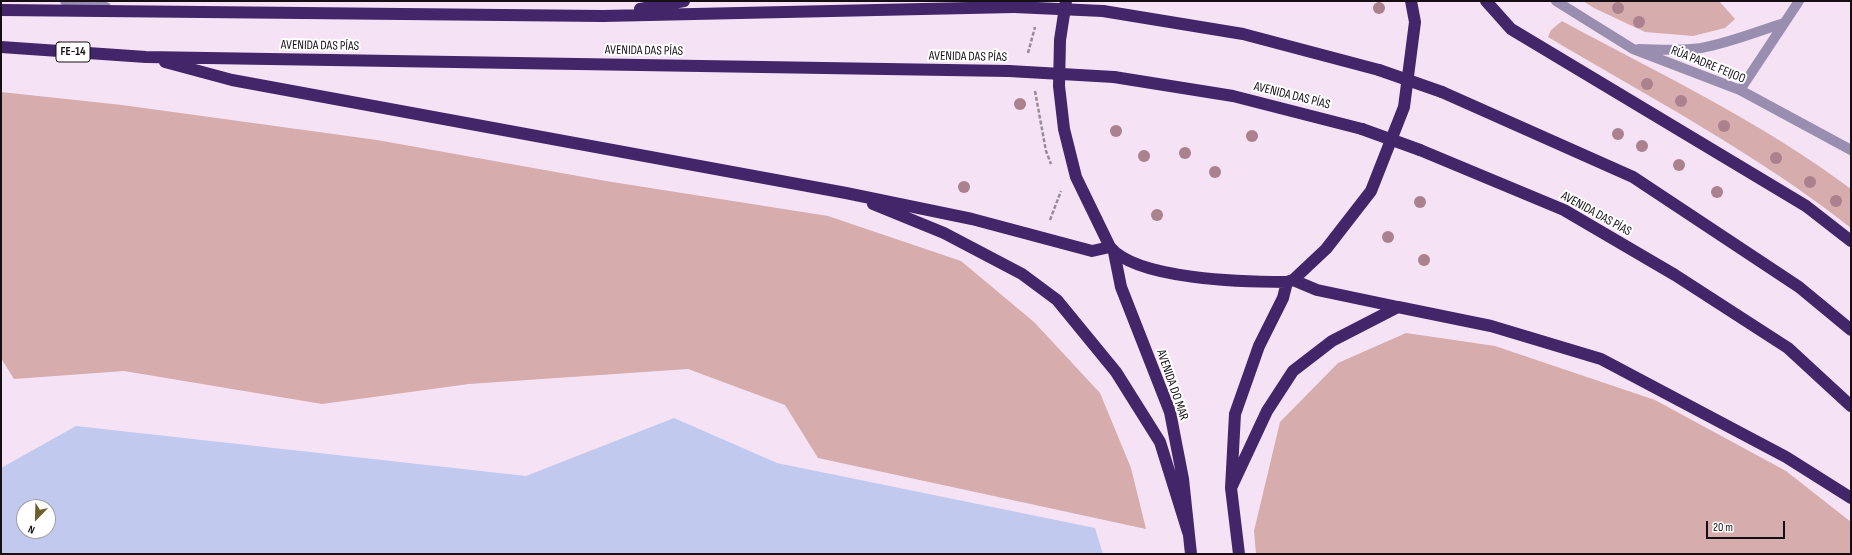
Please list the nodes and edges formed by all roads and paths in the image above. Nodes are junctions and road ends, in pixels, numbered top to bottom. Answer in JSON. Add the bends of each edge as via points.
{"nodes":[{"id":1,"x":65,"y":1,"type":"edge"},
{"id":2,"x":684,"y":1,"type":"edge"},
{"id":3,"x":1066,"y":1,"type":"edge"},
{"id":4,"x":1411,"y":1,"type":"edge"},
{"id":5,"x":1486,"y":1,"type":"edge"},
{"id":6,"x":1556,"y":1,"type":"edge"},
{"id":7,"x":1799,"y":1,"type":"edge"},
{"id":8,"x":1,"y":10,"type":"edge"},
{"id":9,"x":145,"y":12,"type":"junction"},
{"id":10,"x":603,"y":16,"type":"junction"},
{"id":11,"x":1784,"y":23,"type":"junction"},
{"id":12,"x":1,"y":47,"type":"edge"},
{"id":13,"x":1633,"y":49,"type":"junction"},
{"id":14,"x":146,"y":57,"type":"junction"},
{"id":15,"x":1740,"y":90,"type":"junction"},
{"id":16,"x":1850,"y":147,"type":"edge"},
{"id":17,"x":846,"y":193,"type":"junction"},
{"id":18,"x":1851,"y":241,"type":"edge"},
{"id":19,"x":1112,"y":250,"type":"junction"},
{"id":20,"x":1290,"y":281,"type":"junction"},
{"id":21,"x":1398,"y":307,"type":"junction"},
{"id":22,"x":1851,"y":330,"type":"edge"},
{"id":23,"x":1851,"y":406,"type":"edge"},
{"id":24,"x":1231,"y":488,"type":"junction"},
{"id":25,"x":1851,"y":498,"type":"edge"},
{"id":26,"x":1188,"y":532,"type":"junction"},
{"id":27,"x":1191,"y":554,"type":"edge"},
{"id":28,"x":1238,"y":554,"type":"edge"}],
"edges":[{"from":1,"to":9,"type":"street"},
{"from":2,"to":10,"type":"highway"},
{"from":3,"to":19,"type":"highway","name":"AVENIDA DO MAR","via":[[1060,40],[1059,86],[1064,129],[1076,177]]},
{"from":4,"to":20,"type":"highway","via":[[1415,22],[1404,108],[1370,191],[1326,249]]},
{"from":5,"to":18,"type":"highway","via":[[1510,29],[1806,206]]},
{"from":6,"to":13,"type":"street","name":"RÚA PADRE FEIJOO"},
{"from":7,"to":11,"type":"street"},
{"from":8,"to":9,"type":"highway"},
{"from":9,"to":10,"type":"highway"},
{"from":10,"to":22,"type":"highway","bridge":true,"via":[[1014,7],[1103,11],[1244,34],[1379,70],[1442,92],[1633,177],[1799,287]]},
{"from":11,"to":13,"type":"street","via":[[1728,42],[1701,48]]},
{"from":11,"to":15,"type":"street"},
{"from":12,"to":14,"type":"highway","name":"AVENIDA DAS PÍAS","number":"FE-14"},
{"from":13,"to":15,"type":"street","name":"RÚA PADRE FEIJOO"},
{"from":14,"to":17,"type":"highway","via":[[232,80]]},
{"from":14,"to":23,"type":"highway","name":"AVENIDA DAS PÍAS","bridge":true,"via":[[1009,71],[1114,77],[1233,96],[1362,129],[1420,150],[1564,210],[1675,275],[1788,348]]},
{"from":15,"to":16,"type":"street","name":"RÚA PADRE FEIJOO"},
{"from":17,"to":19,"type":"highway","via":[[972,219],[1092,251]]},
{"from":17,"to":26,"type":"highway","via":[[944,233],[1022,274],[1057,300],[1116,372],[1160,442]]},
{"from":19,"to":20,"type":"highway","via":[[1139,265],[1202,279]]},
{"from":19,"to":26,"type":"highway","name":"AVENIDA DO MAR","via":[[1121,287],[1170,412],[1183,479]]},
{"from":20,"to":21,"type":"highway","via":[[1317,290]]},
{"from":20,"to":24,"type":"highway","via":[[1259,346],[1235,414]]},
{"from":21,"to":24,"type":"highway","via":[[1332,341],[1293,371],[1267,411]]},
{"from":21,"to":25,"type":"highway","via":[[1491,326],[1601,360],[1786,457]]},
{"from":24,"to":28,"type":"highway"},
{"from":26,"to":27,"type":"highway","name":"AVENIDA DO MAR"}]}
